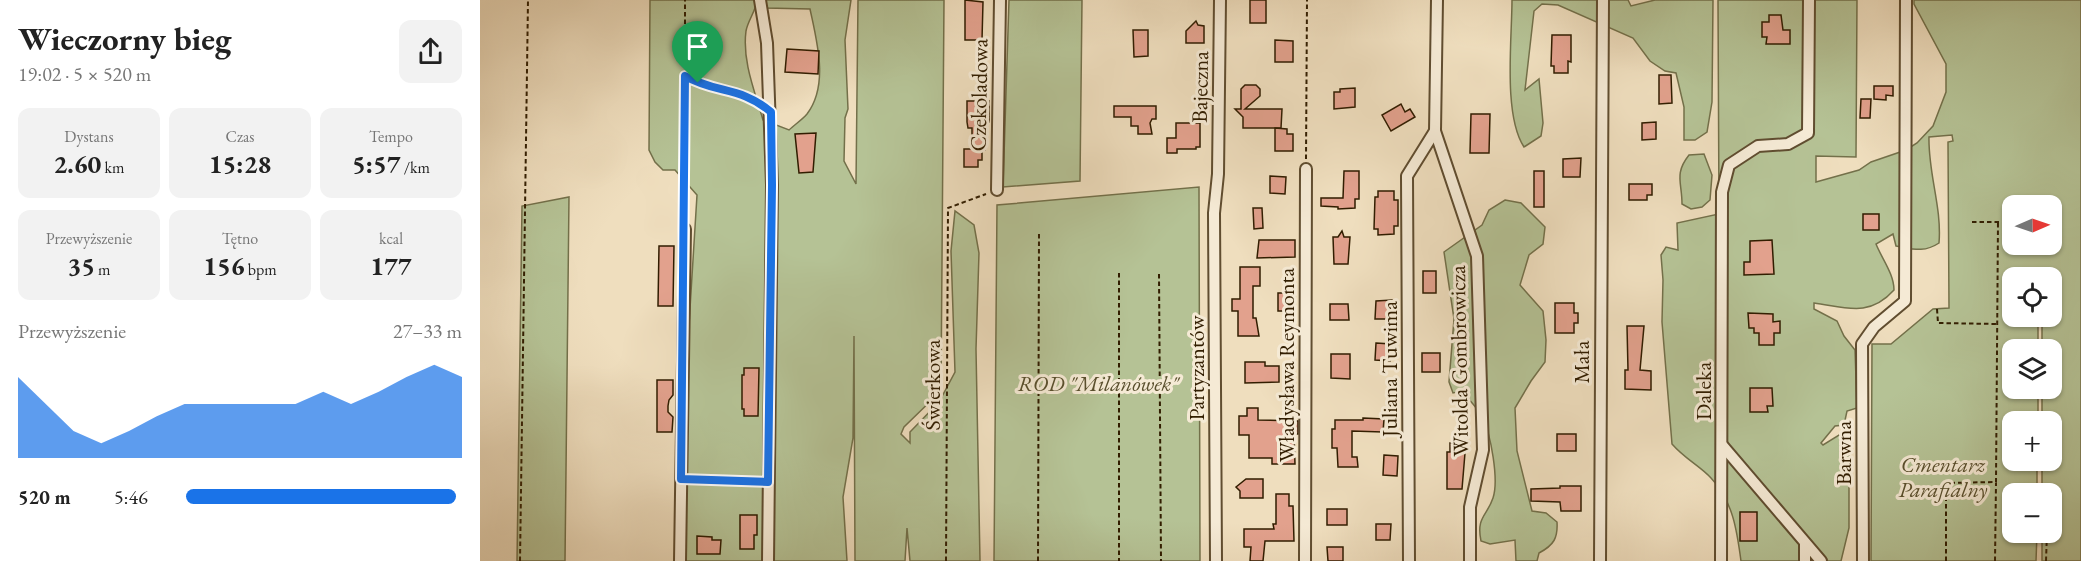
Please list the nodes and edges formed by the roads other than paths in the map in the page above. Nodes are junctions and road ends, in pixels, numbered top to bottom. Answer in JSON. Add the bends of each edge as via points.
{"nodes":[{"id":1,"x":760,"y":0,"type":"edge"},
{"id":2,"x":1000,"y":0,"type":"edge"},
{"id":3,"x":1220,"y":0,"type":"edge"},
{"id":4,"x":1437,"y":0,"type":"edge"},
{"id":5,"x":1603,"y":0,"type":"edge"},
{"id":6,"x":1809,"y":0,"type":"edge"},
{"id":7,"x":1906,"y":0,"type":"edge"},
{"id":8,"x":1436,"y":131,"type":"junction"},
{"id":9,"x":1306,"y":169,"type":"road end"},
{"id":10,"x":1218,"y":174,"type":"joint"},
{"id":11,"x":997,"y":190,"type":"road end"},
{"id":12,"x":685,"y":229,"type":"road end"},
{"id":13,"x":1722,"y":445,"type":"junction"},
{"id":14,"x":1805,"y":544,"type":"junction"},
{"id":15,"x":680,"y":561,"type":"edge"},
{"id":16,"x":768,"y":561,"type":"edge"},
{"id":17,"x":1216,"y":561,"type":"edge"},
{"id":18,"x":1305,"y":561,"type":"edge"},
{"id":19,"x":1409,"y":561,"type":"edge"},
{"id":20,"x":1470,"y":561,"type":"edge"},
{"id":21,"x":1600,"y":561,"type":"edge"},
{"id":22,"x":1721,"y":561,"type":"edge"},
{"id":23,"x":1806,"y":561,"type":"edge"},
{"id":24,"x":1821,"y":561,"type":"edge"},
{"id":25,"x":1863,"y":561,"type":"edge"}],
"edges":[{"from":1,"to":16,"type":"street","via":[[771,112]]},
{"from":2,"to":11,"type":"street","name":"Czekoladowa"},
{"from":3,"to":10,"type":"street","name":"Bajeczna"},
{"from":4,"to":8,"type":"street"},
{"from":5,"to":21,"type":"street","name":"Mała"},
{"from":6,"to":13,"type":"street","name":"Daleka","via":[[1808,133],[1788,144],[1758,146],[1729,165],[1722,192]]},
{"from":7,"to":25,"type":"street","name":"Barwna","via":[[1905,302],[1874,327],[1862,344]]},
{"from":8,"to":19,"type":"street","name":"Juliana Tuwima","via":[[1407,176]]},
{"from":8,"to":20,"type":"street","name":"Witolda Gombrowicza","via":[[1477,255],[1483,450],[1470,507]]},
{"from":9,"to":18,"type":"street","name":"Władysława Reymonta"},
{"from":10,"to":17,"type":"street","name":"Partyzantów","via":[[1214,213]]},
{"from":12,"to":15,"type":"street"},
{"from":13,"to":14,"type":"street"},
{"from":13,"to":22,"type":"street","name":"Daleka"},
{"from":14,"to":23,"type":"street"},
{"from":14,"to":24,"type":"street"}]}
